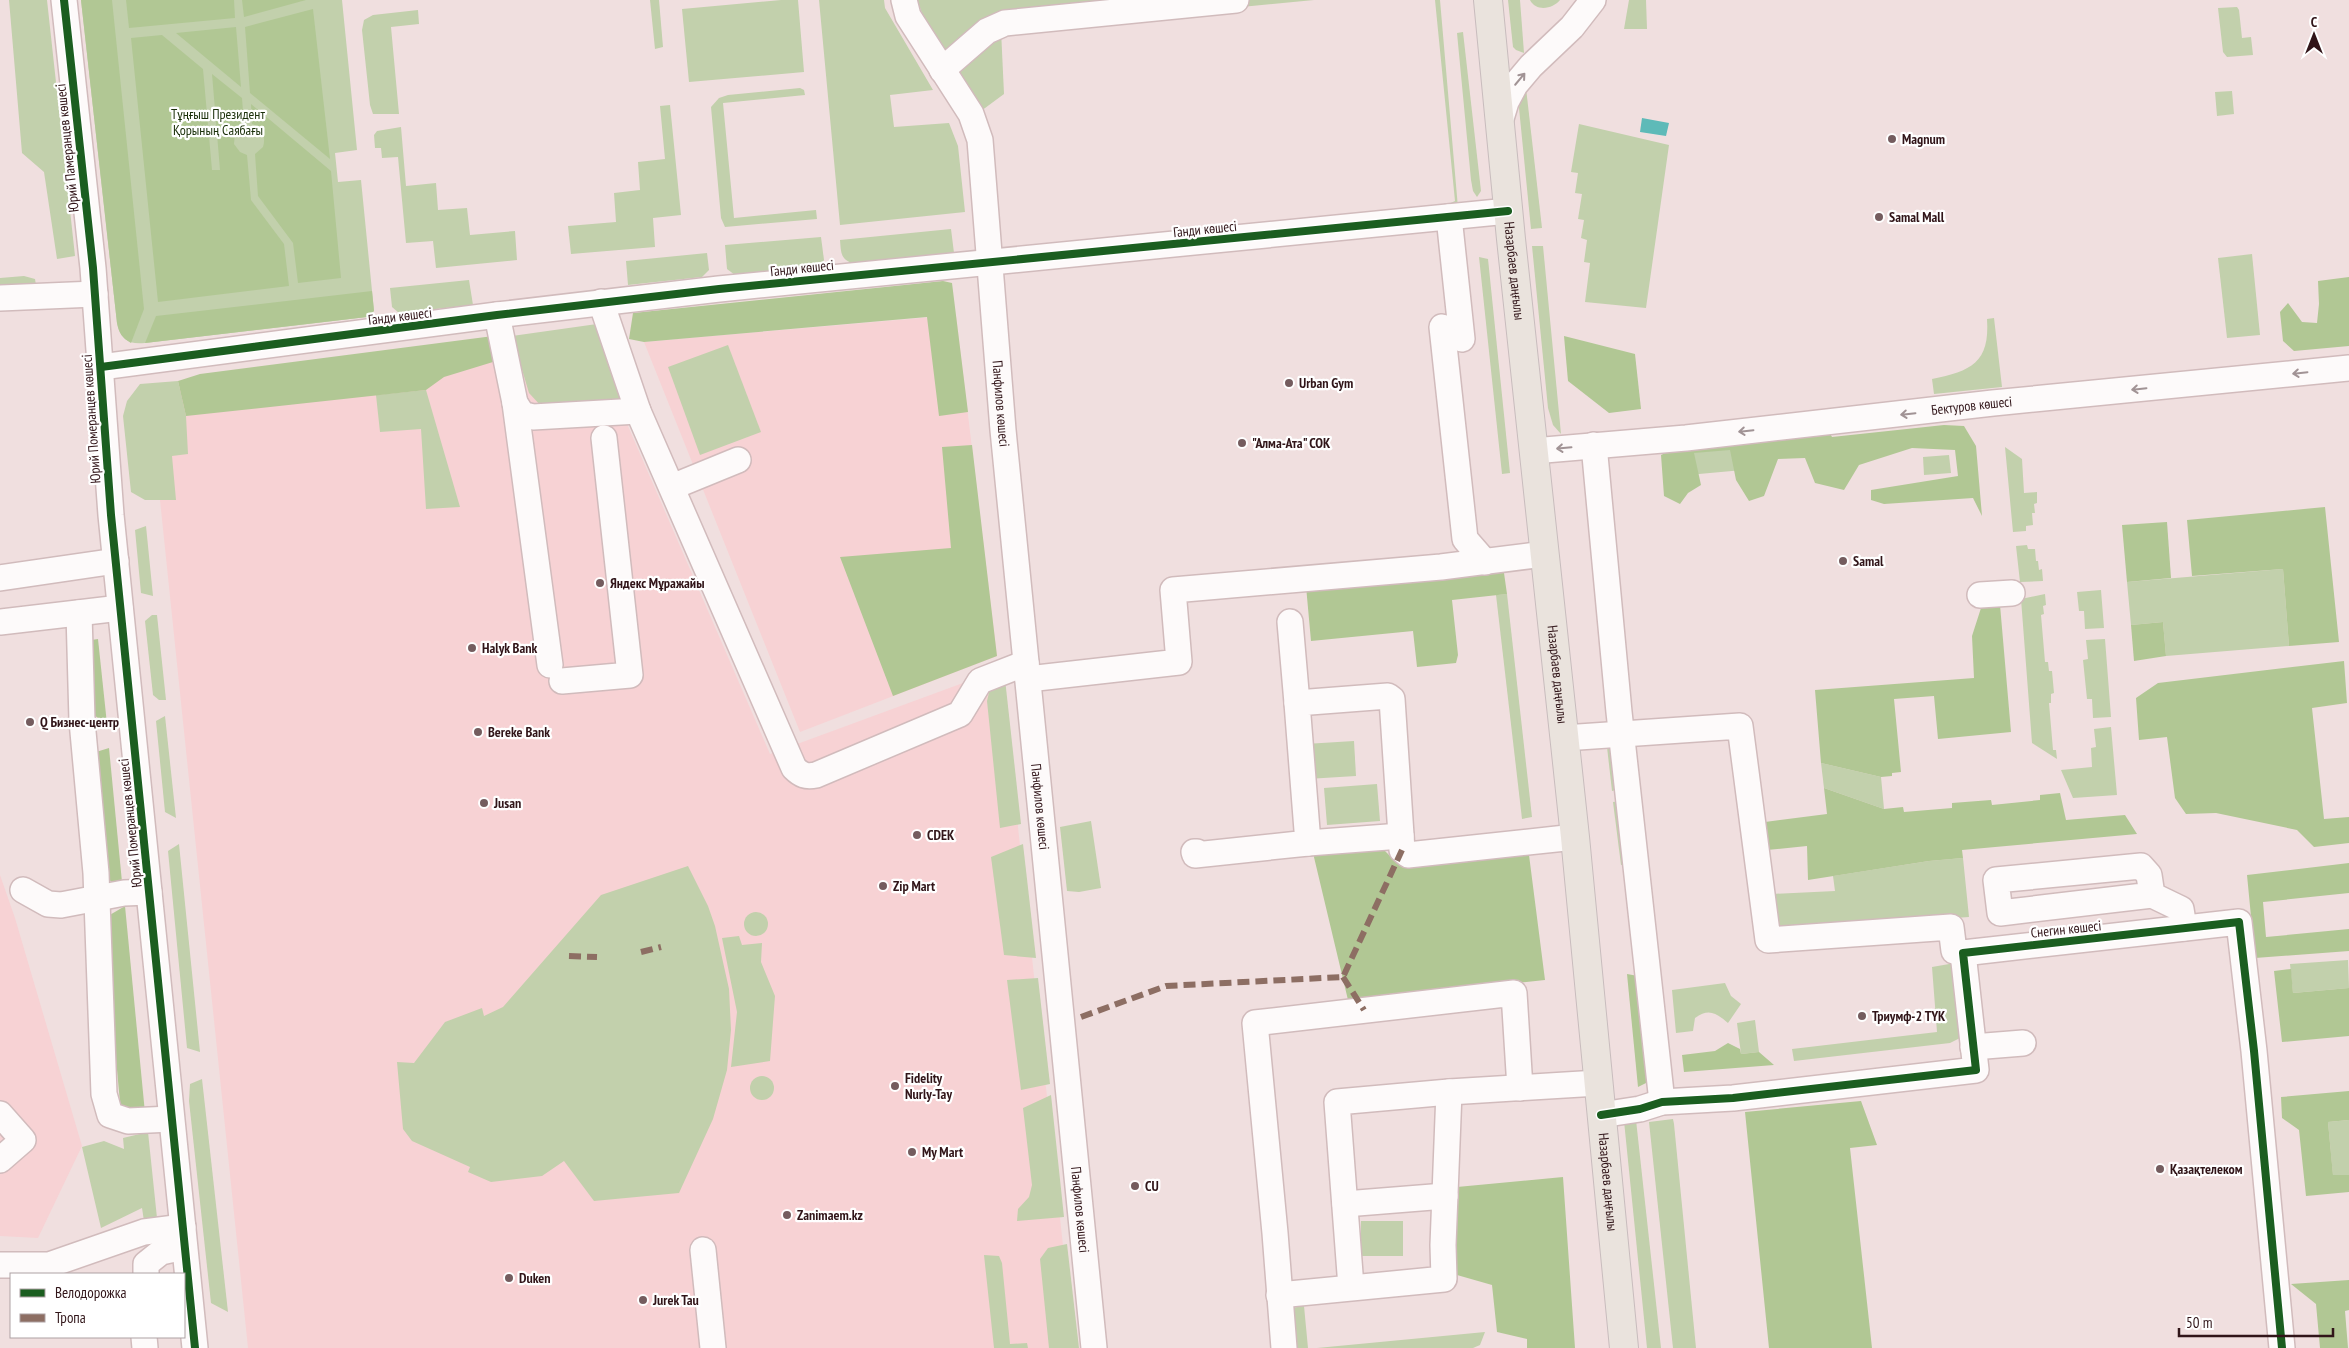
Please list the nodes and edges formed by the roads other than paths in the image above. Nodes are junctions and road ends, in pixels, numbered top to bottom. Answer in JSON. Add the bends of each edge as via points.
{"nodes":[{"id":1,"x":64,"y":0,"type":"edge"},
{"id":2,"x":904,"y":0,"type":"edge"},
{"id":3,"x":1236,"y":0,"type":"edge"},
{"id":4,"x":1488,"y":0,"type":"edge"},
{"id":5,"x":1593,"y":0,"type":"edge"},
{"id":6,"x":942,"y":70,"type":"junction"},
{"id":7,"x":1500,"y":122,"type":"junction"},
{"id":8,"x":1508,"y":211,"type":"junction"},
{"id":9,"x":1449,"y":217,"type":"junction"},
{"id":10,"x":991,"y":264,"type":"junction"},
{"id":11,"x":95,"y":294,"type":"junction"},
{"id":12,"x":0,"y":298,"type":"edge"},
{"id":13,"x":601,"y":302,"type":"junction"},
{"id":14,"x":497,"y":315,"type":"junction"},
{"id":15,"x":101,"y":367,"type":"junction"},
{"id":16,"x":2349,"y":368,"type":"edge"},
{"id":17,"x":515,"y":403,"type":"junction"},
{"id":18,"x":638,"y":411,"type":"junction"},
{"id":19,"x":604,"y":438,"type":"dead end"},
{"id":20,"x":1594,"y":445,"type":"junction"},
{"id":21,"x":1533,"y":450,"type":"junction"},
{"id":22,"x":738,"y":460,"type":"dead end"},
{"id":23,"x":672,"y":487,"type":"junction"},
{"id":24,"x":1544,"y":554,"type":"junction"},
{"id":25,"x":116,"y":560,"type":"junction"},
{"id":26,"x":1485,"y":562,"type":"junction"},
{"id":27,"x":0,"y":578,"type":"edge"},
{"id":28,"x":2012,"y":593,"type":"dead end"},
{"id":29,"x":1980,"y":595,"type":"dead end"},
{"id":30,"x":120,"y":608,"type":"junction"},
{"id":31,"x":79,"y":613,"type":"junction"},
{"id":32,"x":0,"y":622,"type":"edge"},
{"id":33,"x":1290,"y":622,"type":"dead end"},
{"id":34,"x":1027,"y":671,"type":"junction"},
{"id":35,"x":1297,"y":703,"type":"junction"},
{"id":36,"x":1621,"y":734,"type":"junction"},
{"id":37,"x":1564,"y":738,"type":"junction"},
{"id":38,"x":1402,"y":836,"type":"junction"},
{"id":39,"x":1575,"y":837,"type":"junction"},
{"id":40,"x":1308,"y":843,"type":"junction"},
{"id":41,"x":1197,"y":852,"type":"dead end"},
{"id":42,"x":23,"y":890,"type":"dead end"},
{"id":43,"x":149,"y":892,"type":"junction"},
{"id":44,"x":2152,"y":895,"type":"junction"},
{"id":45,"x":95,"y":899,"type":"junction"},
{"id":46,"x":2184,"y":928,"type":"junction"},
{"id":47,"x":1963,"y":953,"type":"junction"},
{"id":48,"x":2023,"y":1043,"type":"dead end"},
{"id":49,"x":1973,"y":1047,"type":"junction"},
{"id":50,"x":1598,"y":1083,"type":"junction"},
{"id":51,"x":1520,"y":1088,"type":"junction"},
{"id":52,"x":1449,"y":1092,"type":"junction"},
{"id":53,"x":1662,"y":1102,"type":"junction"},
{"id":54,"x":0,"y":1114,"type":"edge"},
{"id":55,"x":1602,"y":1116,"type":"junction"},
{"id":56,"x":171,"y":1119,"type":"junction"},
{"id":57,"x":0,"y":1160,"type":"edge"},
{"id":58,"x":1445,"y":1196,"type":"junction"},
{"id":59,"x":1345,"y":1204,"type":"junction"},
{"id":60,"x":184,"y":1237,"type":"junction"},
{"id":61,"x":703,"y":1250,"type":"dead end"},
{"id":62,"x":0,"y":1265,"type":"edge"},
{"id":63,"x":146,"y":1273,"type":"edge"},
{"id":64,"x":1351,"y":1287,"type":"junction"},
{"id":65,"x":1279,"y":1295,"type":"junction"},
{"id":66,"x":195,"y":1348,"type":"edge"},
{"id":67,"x":713,"y":1348,"type":"edge"},
{"id":68,"x":1094,"y":1348,"type":"edge"},
{"id":69,"x":1284,"y":1348,"type":"edge"},
{"id":70,"x":1624,"y":1348,"type":"edge"},
{"id":71,"x":2282,"y":1348,"type":"edge"}],
"edges":[{"from":1,"to":11,"type":"street","name":"Юрий Памеранцев көшесі"},
{"from":2,"to":6,"type":"street","name":"Панфилов көшесі","via":[[908,16]]},
{"from":3,"to":6,"type":"street","via":[[1005,23],[987,32]]},
{"from":4,"to":7,"type":"main road","name":"Назарбаев даңғылы"},
{"from":7,"to":5,"type":"street","one_way":true,"via":[[1515,85],[1572,27]]},
{"from":6,"to":10,"type":"street","name":"Панфилов көшесі","via":[[977,126]]},
{"from":7,"to":8,"type":"main road","name":"Назарбаев даңғылы"},
{"from":8,"to":9,"type":"street","name":"Ганди көшесі"},
{"from":8,"to":21,"type":"main road","name":"Назарбаев даңғылы"},
{"from":9,"to":10,"type":"street","name":"Ганди көшесі"},
{"from":9,"to":26,"type":"street","via":[[1452,333],[1465,539]]},
{"from":10,"to":13,"type":"street","name":"Ганди көшесі"},
{"from":10,"to":34,"type":"street","name":"Панфилов көшесі","via":[[1003,430]]},
{"from":11,"to":12,"type":"street"},
{"from":11,"to":15,"type":"street","name":"Юрий Померанцев көшесі"},
{"from":13,"to":14,"type":"street","name":"Ганди көшесі"},
{"from":13,"to":18,"type":"street"},
{"from":14,"to":15,"type":"street","name":"Ганди көшесі"},
{"from":14,"to":17,"type":"street"},
{"from":15,"to":25,"type":"street","name":"Юрий Померанцев көшесі","via":[[101,404]]},
{"from":16,"to":20,"type":"street","name":"Бектуров көшесі","one_way":true},
{"from":17,"to":18,"type":"street","via":[[522,414],[533,417]]},
{"from":17,"to":19,"type":"street","via":[[556,673],[630,675]]},
{"from":18,"to":23,"type":"street"},
{"from":20,"to":21,"type":"street","name":"Бектуров көшесі","one_way":true},
{"from":20,"to":36,"type":"street"},
{"from":21,"to":24,"type":"main road","name":"Назарбаев даңғылы"},
{"from":22,"to":23,"type":"street"},
{"from":23,"to":34,"type":"street","via":[[794,768],[801,774],[816,775],[960,714],[980,682]]},
{"from":24,"to":26,"type":"street"},
{"from":24,"to":37,"type":"main road","name":"Назарбаев даңғылы"},
{"from":25,"to":27,"type":"street"},
{"from":25,"to":30,"type":"street","name":"Юрий Померанцев көшесі"},
{"from":26,"to":34,"type":"street","via":[[1173,590],[1179,662]]},
{"from":28,"to":29,"type":"street"},
{"from":30,"to":31,"type":"street"},
{"from":30,"to":43,"type":"street","name":"Юрий Померанцев көшесі"},
{"from":31,"to":32,"type":"street"},
{"from":31,"to":45,"type":"street","via":[[82,721],[95,863]]},
{"from":33,"to":35,"type":"street"},
{"from":34,"to":68,"type":"street","name":"Панфилов көшесі","via":[[1070,1008]]},
{"from":35,"to":38,"type":"street","via":[[1388,696],[1392,699]]},
{"from":35,"to":40,"type":"street"},
{"from":36,"to":37,"type":"street"},
{"from":36,"to":47,"type":"street","via":[[1740,726],[1768,940],[1952,927],[1954,951]]},
{"from":36,"to":53,"type":"street"},
{"from":37,"to":39,"type":"main road","name":"Назарбаев даңғылы"},
{"from":38,"to":39,"type":"street","via":[[1402,850],[1408,854]]},
{"from":38,"to":40,"type":"street"},
{"from":39,"to":50,"type":"main road","name":"Назарбаев даңғылы"},
{"from":40,"to":41,"type":"street","via":[[1194,852]]},
{"from":42,"to":45,"type":"street","via":[[48,904],[72,905]]},
{"from":43,"to":45,"type":"street"},
{"from":43,"to":56,"type":"street","name":"Юрий Померанцев көшесі"},
{"from":44,"to":44,"type":"street","via":[[2000,913],[1996,880],[2141,866],[2149,875]]},
{"from":44,"to":46,"type":"street","via":[[2181,909]]},
{"from":45,"to":56,"type":"street","via":[[104,1094],[110,1115],[128,1121]]},
{"from":46,"to":47,"type":"street","name":"Снегин көшесі"},
{"from":46,"to":71,"type":"street","name":"Снегин көшесі","via":[[2239,922]]},
{"from":47,"to":49,"type":"street"},
{"from":48,"to":49,"type":"street"},
{"from":49,"to":53,"type":"street","via":[[1976,1070],[1733,1098]]},
{"from":50,"to":51,"type":"street"},
{"from":50,"to":55,"type":"main road","name":"Назарбаев даңғылы"},
{"from":51,"to":52,"type":"street"},
{"from":51,"to":65,"type":"street","via":[[1514,993],[1255,1023]]},
{"from":52,"to":58,"type":"street"},
{"from":52,"to":59,"type":"street","via":[[1337,1102]]},
{"from":53,"to":55,"type":"street"},
{"from":54,"to":57,"type":"street","via":[[23,1140]]},
{"from":55,"to":70,"type":"main road","name":"Назарбаев даңғылы"},
{"from":56,"to":60,"type":"street","name":"Юрий Померанцев көшесі"},
{"from":58,"to":59,"type":"street"},
{"from":58,"to":64,"type":"street","via":[[1444,1279]]},
{"from":59,"to":64,"type":"street"},
{"from":60,"to":62,"type":"street","via":[[144,1232],[49,1265]]},
{"from":60,"to":63,"type":"street","via":[[146,1264]]},
{"from":60,"to":66,"type":"street","name":"Юрий Померанцев көшесі"},
{"from":61,"to":67,"type":"street"},
{"from":64,"to":65,"type":"street"},
{"from":65,"to":69,"type":"street"}]}
